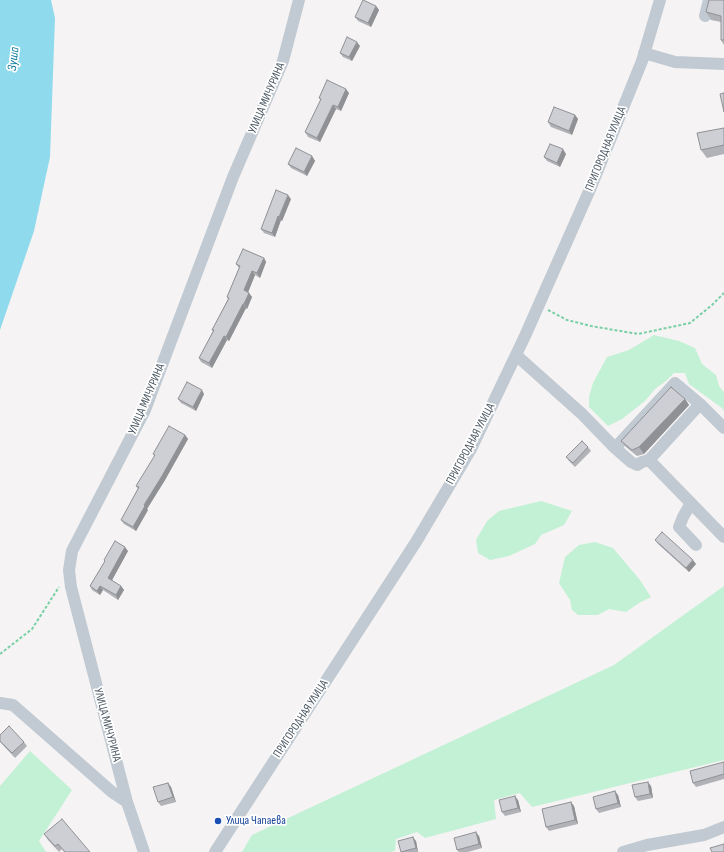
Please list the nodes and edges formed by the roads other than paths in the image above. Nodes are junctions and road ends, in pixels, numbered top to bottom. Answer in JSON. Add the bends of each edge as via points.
{"nodes":[{"id":1,"x":299,"y":0,"type":"edge"},
{"id":2,"x":660,"y":0,"type":"edge"},
{"id":3,"x":709,"y":0,"type":"edge"},
{"id":4,"x":705,"y":16,"type":"edge"},
{"id":5,"x":644,"y":53,"type":"junction"},
{"id":6,"x":724,"y":64,"type":"edge"},
{"id":7,"x":516,"y":355,"type":"junction"},
{"id":8,"x":700,"y":404,"type":"junction"},
{"id":9,"x":724,"y":428,"type":"edge"},
{"id":10,"x":615,"y":448,"type":"junction"},
{"id":11,"x":650,"y":460,"type":"junction"},
{"id":12,"x":691,"y":503,"type":"junction"},
{"id":13,"x":724,"y":537,"type":"edge"},
{"id":14,"x":696,"y":544,"type":"dead end"},
{"id":15,"x":0,"y":703,"type":"edge"},
{"id":16,"x":127,"y":802,"type":"junction"},
{"id":17,"x":724,"y":827,"type":"edge"},
{"id":18,"x":144,"y":852,"type":"edge"},
{"id":19,"x":215,"y":852,"type":"edge"},
{"id":20,"x":623,"y":852,"type":"edge"}],
"edges":[{"from":1,"to":16,"type":"street","name":"УЛИЦА МИЧУРИНА","via":[[283,61],[232,178],[145,410],[72,551],[69,570],[71,587]]},
{"from":2,"to":5,"type":"street","name":"ПРИГОРОДНАЯ УЛИЦА"},
{"from":3,"to":4,"type":"street"},
{"from":5,"to":6,"type":"street","via":[[675,62]]},
{"from":5,"to":7,"type":"street","name":"ПРИГОРОДНАЯ УЛИЦА","via":[[591,187]]},
{"from":7,"to":10,"type":"street","via":[[582,414]]},
{"from":7,"to":19,"type":"street","name":"ПРИГОРОДНАЯ УЛИЦА","via":[[471,448],[416,542]]},
{"from":8,"to":9,"type":"street"},
{"from":8,"to":10,"type":"street","via":[[676,383]]},
{"from":8,"to":11,"type":"street"},
{"from":10,"to":11,"type":"street","via":[[637,465]]},
{"from":11,"to":12,"type":"street"},
{"from":12,"to":13,"type":"street"},
{"from":12,"to":14,"type":"street","via":[[679,527]]},
{"from":15,"to":16,"type":"street","via":[[13,705],[112,792]]},
{"from":16,"to":18,"type":"street","name":"УЛИЦА МИЧУРИНА"},
{"from":17,"to":20,"type":"street","via":[[704,835]]}]}
